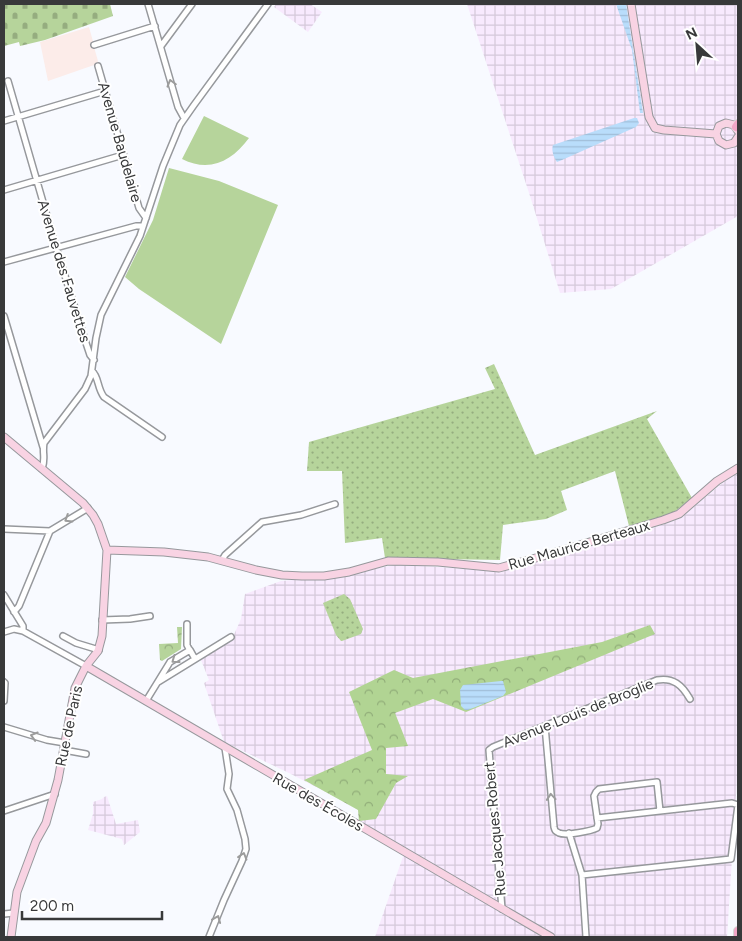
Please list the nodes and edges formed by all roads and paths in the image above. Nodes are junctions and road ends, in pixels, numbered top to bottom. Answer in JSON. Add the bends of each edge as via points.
{"nodes":[{"id":1,"x":148,"y":4,"type":"edge"},
{"id":2,"x":192,"y":4,"type":"edge"},
{"id":3,"x":268,"y":4,"type":"edge"},
{"id":4,"x":631,"y":4,"type":"edge"},
{"id":5,"x":155,"y":26,"type":"junction"},
{"id":6,"x":94,"y":45,"type":"dead end"},
{"id":7,"x":161,"y":46,"type":"junction"},
{"id":8,"x":98,"y":66,"type":"dead end"},
{"id":9,"x":8,"y":82,"type":"dead end"},
{"id":10,"x":105,"y":91,"type":"junction"},
{"id":11,"x":18,"y":116,"type":"junction"},
{"id":12,"x":184,"y":118,"type":"junction"},
{"id":13,"x":4,"y":121,"type":"edge"},
{"id":14,"x":737,"y":127,"type":"edge"},
{"id":15,"x":716,"y":134,"type":"junction"},
{"id":16,"x":738,"y":137,"type":"edge"},
{"id":17,"x":123,"y":155,"type":"junction"},
{"id":18,"x":37,"y":181,"type":"junction"},
{"id":19,"x":4,"y":190,"type":"edge"},
{"id":20,"x":146,"y":218,"type":"junction"},
{"id":21,"x":142,"y":226,"type":"junction"},
{"id":22,"x":56,"y":247,"type":"junction"},
{"id":23,"x":4,"y":262,"type":"edge"},
{"id":24,"x":4,"y":316,"type":"edge"},
{"id":25,"x":94,"y":361,"type":"junction"},
{"id":26,"x":92,"y":371,"type":"junction"},
{"id":27,"x":4,"y":437,"type":"edge"},
{"id":28,"x":162,"y":437,"type":"dead end"},
{"id":29,"x":43,"y":448,"type":"junction"},
{"id":30,"x":738,"y":468,"type":"edge"},
{"id":31,"x":42,"y":469,"type":"junction"},
{"id":32,"x":335,"y":504,"type":"dead end"},
{"id":33,"x":88,"y":508,"type":"junction"},
{"id":34,"x":4,"y":529,"type":"edge"},
{"id":35,"x":50,"y":531,"type":"junction"},
{"id":36,"x":107,"y":550,"type":"junction"},
{"id":37,"x":222,"y":560,"type":"junction"},
{"id":38,"x":4,"y":595,"type":"edge"},
{"id":39,"x":14,"y":612,"type":"junction"},
{"id":40,"x":150,"y":616,"type":"dead end"},
{"id":41,"x":102,"y":620,"type":"junction"},
{"id":42,"x":187,"y":624,"type":"dead end"},
{"id":43,"x":23,"y":631,"type":"junction"},
{"id":44,"x":4,"y":632,"type":"edge"},
{"id":45,"x":63,"y":636,"type":"dead end"},
{"id":46,"x":231,"y":636,"type":"dead end"},
{"id":47,"x":99,"y":650,"type":"junction"},
{"id":48,"x":190,"y":650,"type":"junction"},
{"id":49,"x":196,"y":659,"type":"junction"},
{"id":50,"x":86,"y":666,"type":"junction"},
{"id":51,"x":4,"y":682,"type":"edge"},
{"id":52,"x":158,"y":682,"type":"junction"},
{"id":53,"x":690,"y":699,"type":"dead end"},
{"id":54,"x":4,"y":701,"type":"edge"},
{"id":55,"x":146,"y":702,"type":"junction"},
{"id":56,"x":546,"y":726,"type":"junction"},
{"id":57,"x":4,"y":728,"type":"edge"},
{"id":58,"x":64,"y":747,"type":"junction"},
{"id":59,"x":225,"y":748,"type":"junction"},
{"id":60,"x":489,"y":750,"type":"joint"},
{"id":61,"x":86,"y":754,"type":"dead end"},
{"id":62,"x":54,"y":794,"type":"junction"},
{"id":63,"x":738,"y":806,"type":"edge"},
{"id":64,"x":4,"y":811,"type":"edge"},
{"id":65,"x":660,"y":811,"type":"junction"},
{"id":66,"x":597,"y":818,"type":"junction"},
{"id":67,"x":569,"y":833,"type":"junction"},
{"id":68,"x":582,"y":875,"type":"junction"},
{"id":69,"x":502,"y":909,"type":"junction"},
{"id":70,"x":14,"y":913,"type":"junction"},
{"id":71,"x":4,"y":914,"type":"edge"},
{"id":72,"x":738,"y":931,"type":"edge"},
{"id":73,"x":11,"y":937,"type":"edge"},
{"id":74,"x":210,"y":937,"type":"edge"},
{"id":75,"x":551,"y":937,"type":"edge"},
{"id":76,"x":586,"y":937,"type":"edge"},
{"id":77,"x":738,"y":937,"type":"edge"}],
"edges":[{"from":1,"to":5,"type":"street"},
{"from":2,"to":7,"type":"street"},
{"from":3,"to":12,"type":"street"},
{"from":4,"to":15,"type":"street","via":[[650,121],[655,128],[664,130]]},
{"from":5,"to":6,"type":"street"},
{"from":5,"to":7,"type":"street"},
{"from":12,"to":7,"type":"street","one_way":true},
{"from":8,"to":10,"type":"street","name":"Avenue Baudelaire"},
{"from":9,"to":11,"type":"street","name":"Avenue des Fauvettes"},
{"from":10,"to":11,"type":"street"},
{"from":10,"to":17,"type":"street","name":"Avenue Baudelaire"},
{"from":11,"to":13,"type":"street"},
{"from":11,"to":18,"type":"street","name":"Avenue des Fauvettes"},
{"from":12,"to":20,"type":"street"},
{"from":14,"to":15,"type":"street","via":[[724,124]]},
{"from":15,"to":16,"type":"street","via":[[726,145],[734,143]]},
{"from":17,"to":18,"type":"street"},
{"from":17,"to":20,"type":"street","name":"Avenue Baudelaire","via":[[139,208]]},
{"from":18,"to":19,"type":"street"},
{"from":18,"to":22,"type":"street","name":"Avenue des Fauvettes"},
{"from":20,"to":21,"type":"street"},
{"from":21,"to":22,"type":"street"},
{"from":21,"to":25,"type":"street","via":[[101,315]]},
{"from":22,"to":23,"type":"street"},
{"from":22,"to":25,"type":"street","name":"Avenue des Fauvettes"},
{"from":24,"to":29,"type":"street"},
{"from":25,"to":26,"type":"street"},
{"from":26,"to":28,"type":"street","via":[[104,397]]},
{"from":26,"to":29,"type":"street","via":[[85,389]]},
{"from":27,"to":31,"type":"street"},
{"from":29,"to":31,"type":"street","via":[[45,462]]},
{"from":30,"to":37,"type":"street","name":"Rue Maurice Berteaux","via":[[717,481],[679,514],[498,568],[388,561],[324,576],[282,576]]},
{"from":31,"to":33,"type":"street"},
{"from":32,"to":37,"type":"street","via":[[301,515],[262,522]]},
{"from":33,"to":35,"type":"street","one_way":true},
{"from":33,"to":36,"type":"street","via":[[98,524]]},
{"from":34,"to":35,"type":"street"},
{"from":35,"to":39,"type":"street"},
{"from":36,"to":37,"type":"street","name":"Rue Maurice Berteaux","via":[[164,552]]},
{"from":36,"to":41,"type":"street"},
{"from":38,"to":39,"type":"street"},
{"from":39,"to":43,"type":"street"},
{"from":40,"to":41,"type":"street"},
{"from":41,"to":47,"type":"street"},
{"from":42,"to":48,"type":"street"},
{"from":43,"to":44,"type":"street"},
{"from":43,"to":50,"type":"street"},
{"from":45,"to":47,"type":"street"},
{"from":46,"to":49,"type":"street"},
{"from":47,"to":50,"type":"street","name":"Rue de Paris"},
{"from":48,"to":49,"type":"street"},
{"from":48,"to":52,"type":"street","one_way":true,"via":[[170,662]]},
{"from":49,"to":52,"type":"street"},
{"from":50,"to":55,"type":"street","name":"Rue des Écoles"},
{"from":50,"to":58,"type":"street","name":"Rue de Paris","via":[[75,688]]},
{"from":51,"to":54,"type":"street"},
{"from":52,"to":55,"type":"street"},
{"from":53,"to":56,"type":"street","name":"Avenue Louis de Broglie","via":[[675,682],[657,680]]},
{"from":55,"to":59,"type":"street","name":"Rue des Écoles"},
{"from":56,"to":60,"type":"street","name":"Avenue Louis de Broglie"},
{"from":67,"to":56,"type":"street","one_way":true,"via":[[557,832],[554,827]]},
{"from":58,"to":57,"type":"street","one_way":true},
{"from":58,"to":61,"type":"street"},
{"from":58,"to":62,"type":"street","name":"Rue de Paris"},
{"from":59,"to":69,"type":"street","name":"Rue des Écoles"},
{"from":74,"to":59,"type":"street","one_way":true,"via":[[246,850],[237,810],[227,789]]},
{"from":60,"to":69,"type":"street","name":"Rue Jacques Robert"},
{"from":62,"to":64,"type":"street"},
{"from":62,"to":70,"type":"street","name":"Rue de Paris","via":[[46,823],[17,892]]},
{"from":63,"to":65,"type":"street","via":[[732,803]]},
{"from":63,"to":68,"type":"street","via":[[731,859]]},
{"from":65,"to":66,"type":"street"},
{"from":65,"to":66,"type":"street","via":[[657,782],[599,789],[594,796]]},
{"from":66,"to":67,"type":"street","via":[[598,828]]},
{"from":67,"to":68,"type":"street"},
{"from":68,"to":76,"type":"street"},
{"from":69,"to":75,"type":"street","name":"Rue des Écoles"},
{"from":70,"to":71,"type":"street"},
{"from":70,"to":73,"type":"street","name":"Rue de Paris"},
{"from":72,"to":77,"type":"main road"}]}
